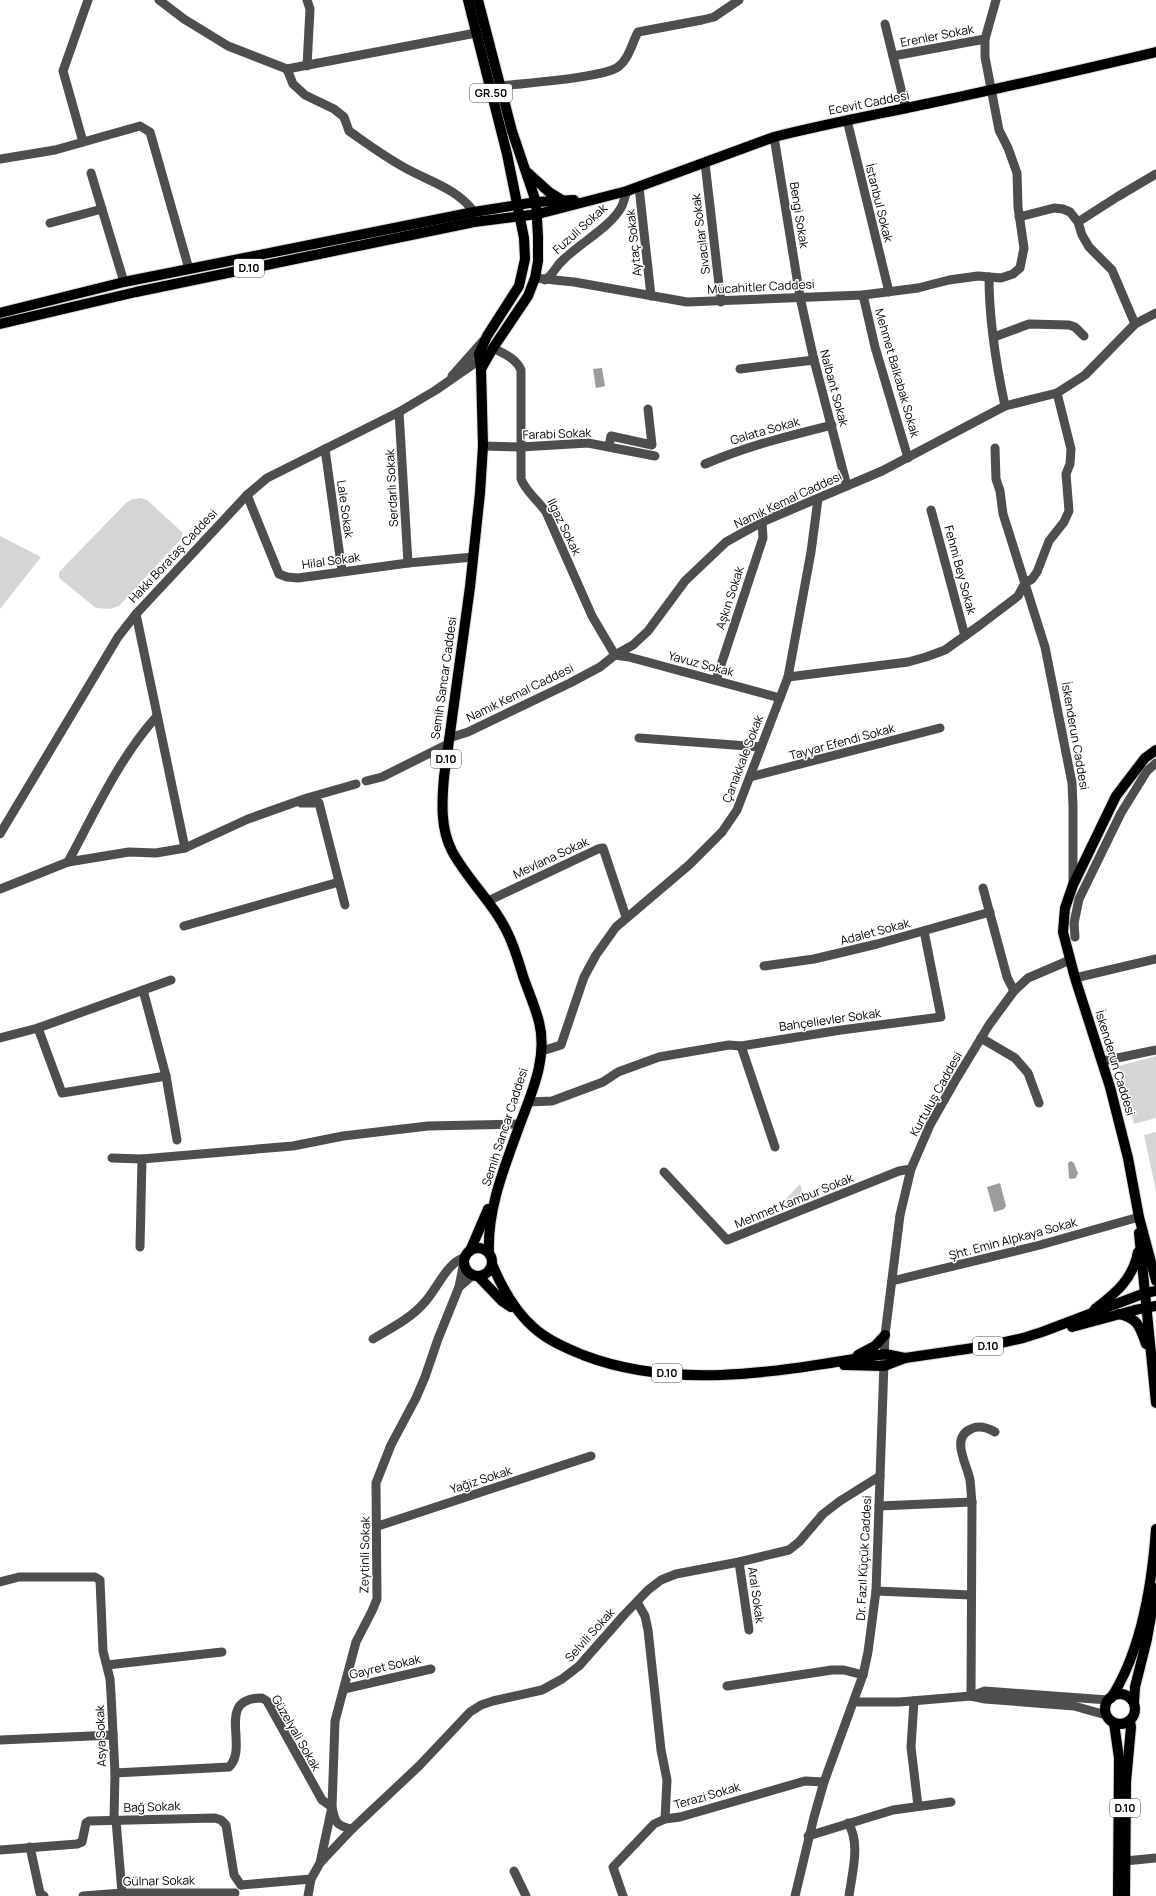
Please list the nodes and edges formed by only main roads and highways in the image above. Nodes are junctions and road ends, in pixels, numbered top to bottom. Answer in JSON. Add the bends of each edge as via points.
{"nodes":[{"id":1,"x":468,"y":0,"type":"edge"},
{"id":2,"x":478,"y":0,"type":"edge"},
{"id":3,"x":1156,"y":52,"type":"edge"},
{"id":4,"x":526,"y":170,"type":"junction"},
{"id":5,"x":511,"y":174,"type":"junction"},
{"id":6,"x":536,"y":202,"type":"junction"},
{"id":7,"x":562,"y":204,"type":"junction"},
{"id":8,"x":518,"y":205,"type":"junction"},
{"id":9,"x":504,"y":207,"type":"junction"},
{"id":10,"x":538,"y":214,"type":"junction"},
{"id":11,"x":520,"y":216,"type":"junction"},
{"id":12,"x":506,"y":218,"type":"junction"},
{"id":13,"x":524,"y":240,"type":"junction"},
{"id":14,"x":538,"y":240,"type":"junction"},
{"id":15,"x":0,"y":313,"type":"edge"},
{"id":16,"x":0,"y":324,"type":"edge"},
{"id":17,"x":480,"y":365,"type":"junction"},
{"id":18,"x":1156,"y":750,"type":"edge"},
{"id":19,"x":495,"y":1199,"type":"junction"},
{"id":20,"x":1143,"y":1246,"type":"junction"},
{"id":21,"x":489,"y":1253,"type":"junction"},
{"id":22,"x":466,"y":1257,"type":"junction"},
{"id":23,"x":492,"y":1264,"type":"junction"},
{"id":24,"x":1156,"y":1267,"type":"edge"},
{"id":25,"x":476,"y":1275,"type":"junction"},
{"id":26,"x":1156,"y":1281,"type":"edge"},
{"id":27,"x":1156,"y":1291,"type":"edge"},
{"id":28,"x":1145,"y":1293,"type":"junction"},
{"id":29,"x":1151,"y":1307,"type":"edge"},
{"id":30,"x":520,"y":1312,"type":"junction"},
{"id":31,"x":1117,"y":1314,"type":"junction"},
{"id":32,"x":1086,"y":1316,"type":"junction"},
{"id":33,"x":1042,"y":1332,"type":"junction"},
{"id":34,"x":885,"y":1335,"type":"road end"},
{"id":35,"x":905,"y":1358,"type":"junction"},
{"id":36,"x":1152,"y":1359,"type":"junction"},
{"id":37,"x":845,"y":1360,"type":"junction"},
{"id":38,"x":830,"y":1363,"type":"junction"},
{"id":39,"x":1156,"y":1403,"type":"edge"},
{"id":40,"x":1156,"y":1530,"type":"edge"},
{"id":41,"x":1156,"y":1588,"type":"edge"},
{"id":42,"x":1110,"y":1699,"type":"junction"},
{"id":43,"x":1134,"y":1703,"type":"junction"},
{"id":44,"x":1130,"y":1720,"type":"junction"},
{"id":45,"x":1114,"y":1723,"type":"junction"},
{"id":46,"x":1118,"y":1896,"type":"edge"},
{"id":47,"x":1125,"y":1896,"type":"edge"}],
"edges":[{"from":1,"to":5,"type":"main road","number":"GR.50"},
{"from":2,"to":4,"type":"main road","name":"Semih Sancar Caddesi","number":"GR.50","via":[[512,131]]},
{"from":3,"to":7,"type":"main road","name":"Ecevit Caddesi","via":[[774,138],[627,191]]},
{"from":4,"to":6,"type":"main road","name":"Semih Sancar Caddesi","number":"GR.50"},
{"from":4,"to":7,"type":"main road"},
{"from":5,"to":8,"type":"main road","number":"GR.50"},
{"from":5,"to":9,"type":"main road","via":[[511,196]]},
{"from":6,"to":7,"type":"main road","name":"Ecevit Caddesi"},
{"from":6,"to":8,"type":"main road","number":"D.10"},
{"from":6,"to":10,"type":"main road","name":"Semih Sancar Caddesi","number":"D.10"},
{"from":7,"to":10,"type":"main road","name":"Ecevit Caddesi"},
{"from":7,"to":14,"type":"main road","via":[[542,224]]},
{"from":8,"to":9,"type":"main road","number":"D.10"},
{"from":8,"to":11,"type":"main road","name":"Semih Sancar Caddesi","number":"D.10"},
{"from":9,"to":15,"type":"main road","number":"D.10","via":[[124,282]]},
{"from":10,"to":11,"type":"main road","number":"D.10"},
{"from":10,"to":14,"type":"main road","name":"Semih Sancar Caddesi","number":"D.10"},
{"from":11,"to":12,"type":"main road","number":"D.10"},
{"from":11,"to":13,"type":"main road","name":"Semih Sancar Caddesi","number":"D.10"},
{"from":12,"to":13,"type":"main road","via":[[518,224]]},
{"from":12,"to":16,"type":"main road","number":"D.10","via":[[474,222],[136,292]]},
{"from":13,"to":17,"type":"main road","name":"Semih Sancar Caddesi","number":"D.10","via":[[525,259],[519,286],[487,336],[481,349]]},
{"from":14,"to":17,"type":"main road","name":"Semih Sancar Caddesi","number":"D.10","via":[[540,279]]},
{"from":17,"to":19,"type":"main road","name":"Semih Sancar Caddesi","number":"D.10","via":[[483,446],[473,557],[442,799],[443,825],[452,850],[510,936],[539,1023],[542,1051],[529,1102]]},
{"from":18,"to":20,"type":"main road","name":"İskenderun Caddesi","via":[[1145,758],[1116,796],[1073,885],[1065,908],[1063,932],[1075,978],[1103,1062],[1128,1158]]},
{"from":19,"to":21,"type":"main road","name":"Semih Sancar Caddesi","number":"D.10","via":[[488,1233]]},
{"from":19,"to":22,"type":"main road","name":"Semih Sancar Caddesi","number":"D.10","via":[[485,1214]]},
{"from":20,"to":24,"type":"main road"},
{"from":20,"to":26,"type":"main road"},
{"from":20,"to":28,"type":"main road"},
{"from":20,"to":32,"type":"main road","via":[[1127,1281],[1115,1294]]},
{"from":21,"to":22,"type":"main road","via":[[482,1248]]},
{"from":21,"to":23,"type":"main road","name":"Semih Sancar Caddesi","number":"D.10"},
{"from":22,"to":25,"type":"main road","name":"Semih Sancar Caddesi","number":"D.10","via":[[467,1270]]},
{"from":23,"to":25,"type":"main road","via":[[488,1271]]},
{"from":23,"to":30,"type":"main road","name":"Semih Sancar Caddesi","number":"D.10","via":[[508,1298]]},
{"from":25,"to":30,"type":"main road","name":"Semih Sancar Caddesi","number":"D.10","via":[[502,1301]]},
{"from":27,"to":28,"type":"main road","number":"D.10"},
{"from":28,"to":29,"type":"main road"},
{"from":28,"to":32,"type":"main road","number":"D.10"},
{"from":29,"to":31,"type":"main road","number":"D.10"},
{"from":29,"to":36,"type":"main road"},
{"from":30,"to":38,"type":"main road","name":"Semih Sancar Caddesi","number":"D.10","via":[[533,1327],[566,1348],[603,1362],[676,1375],[733,1375]]},
{"from":31,"to":33,"type":"main road","number":"D.10","via":[[1087,1324]]},
{"from":31,"to":36,"type":"main road","via":[[1130,1316],[1136,1321]]},
{"from":32,"to":33,"type":"main road","number":"D.10"},
{"from":33,"to":35,"type":"main road","name":"Semih Sancar Caddesi","number":"D.10","via":[[987,1346]]},
{"from":34,"to":37,"type":"main road","via":[[875,1346]]},
{"from":35,"to":37,"type":"main road","name":"Semih Sancar Caddesi","number":"D.10","via":[[884,1354]]},
{"from":35,"to":38,"type":"main road","name":"Semih Sancar Caddesi","number":"D.10","via":[[884,1366]]},
{"from":36,"to":39,"type":"main road"},
{"from":37,"to":38,"type":"main road","name":"Semih Sancar Caddesi","number":"D.10"},
{"from":40,"to":42,"type":"main road","via":[[1138,1641],[1121,1682]]},
{"from":41,"to":43,"type":"main road","number":"D.10","via":[[1135,1687]]},
{"from":42,"to":43,"type":"main road","via":[[1122,1694]]},
{"from":42,"to":45,"type":"main road","via":[[1105,1707],[1106,1715]]},
{"from":43,"to":44,"type":"main road","number":"D.10","via":[[1134,1714]]},
{"from":44,"to":45,"type":"main road","via":[[1125,1724]]},
{"from":44,"to":47,"type":"main road","number":"D.10","via":[[1132,1727],[1126,1782]]},
{"from":45,"to":46,"type":"main road","number":"D.10","via":[[1119,1758]]}]}
